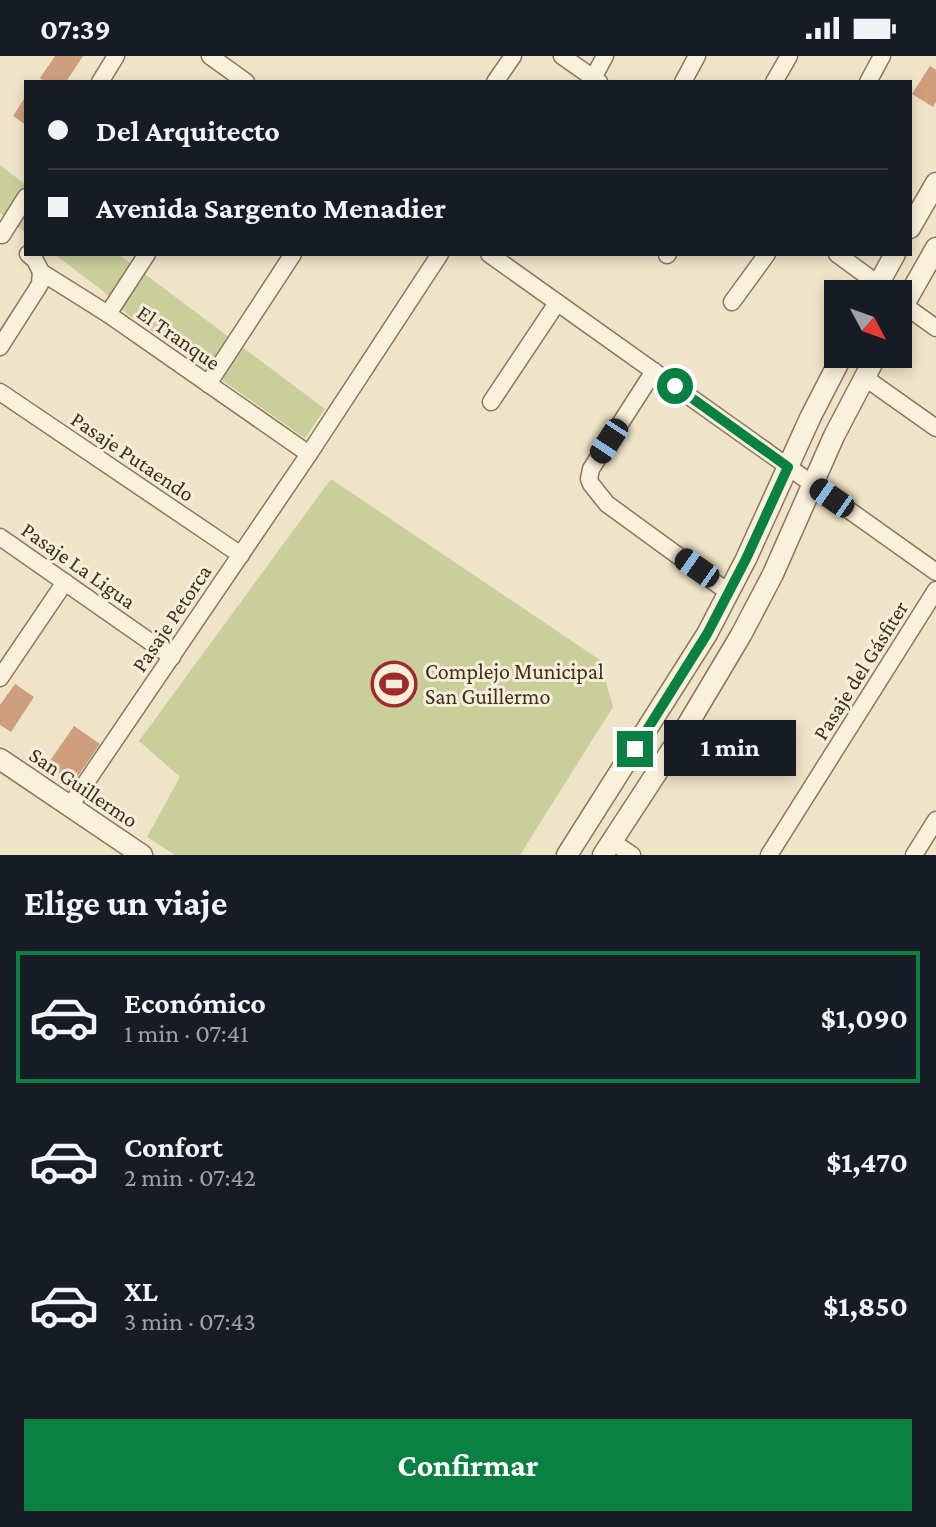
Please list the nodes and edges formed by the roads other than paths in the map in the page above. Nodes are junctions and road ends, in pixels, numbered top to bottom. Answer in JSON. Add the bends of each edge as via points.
{"nodes":[{"id":1,"x":116,"y":56,"type":"edge"},
{"id":2,"x":210,"y":56,"type":"edge"},
{"id":3,"x":513,"y":56,"type":"edge"},
{"id":4,"x":562,"y":56,"type":"edge"},
{"id":5,"x":605,"y":56,"type":"edge"},
{"id":6,"x":697,"y":56,"type":"edge"},
{"id":7,"x":789,"y":56,"type":"edge"},
{"id":8,"x":882,"y":56,"type":"edge"},
{"id":9,"x":101,"y":80,"type":"edge"},
{"id":10,"x":243,"y":80,"type":"edge"},
{"id":11,"x":496,"y":80,"type":"edge"},
{"id":12,"x":593,"y":80,"type":"edge"},
{"id":13,"x":594,"y":80,"type":"edge"},
{"id":14,"x":684,"y":80,"type":"edge"},
{"id":15,"x":775,"y":80,"type":"edge"},
{"id":16,"x":869,"y":80,"type":"edge"},
{"id":17,"x":936,"y":183,"type":"edge"},
{"id":18,"x":24,"y":200,"type":"edge"},
{"id":19,"x":912,"y":225,"type":"edge"},
{"id":20,"x":1,"y":234,"type":"edge"},
{"id":21,"x":936,"y":248,"type":"edge"},
{"id":22,"x":24,"y":251,"type":"edge"},
{"id":23,"x":30,"y":256,"type":"edge"},
{"id":24,"x":146,"y":256,"type":"edge"},
{"id":25,"x":292,"y":256,"type":"edge"},
{"id":26,"x":439,"y":256,"type":"edge"},
{"id":27,"x":492,"y":256,"type":"edge"},
{"id":28,"x":766,"y":256,"type":"edge"},
{"id":29,"x":839,"y":256,"type":"edge"},
{"id":30,"x":894,"y":256,"type":"edge"},
{"id":31,"x":41,"y":272,"type":"junction"},
{"id":32,"x":865,"y":280,"type":"edge"},
{"id":33,"x":880,"y":280,"type":"edge"},
{"id":34,"x":912,"y":291,"type":"edge"},
{"id":35,"x":732,"y":302,"type":"dead end"},
{"id":36,"x":557,"y":303,"type":"junction"},
{"id":37,"x":108,"y":314,"type":"junction"},
{"id":38,"x":912,"y":316,"type":"edge"},
{"id":39,"x":936,"y":328,"type":"edge"},
{"id":40,"x":0,"y":347,"type":"edge"},
{"id":41,"x":836,"y":368,"type":"edge"},
{"id":42,"x":869,"y":368,"type":"edge"},
{"id":43,"x":654,"y":371,"type":"junction"},
{"id":44,"x":864,"y":377,"type":"junction"},
{"id":45,"x":208,"y":384,"type":"junction"},
{"id":46,"x":0,"y":392,"type":"edge"},
{"id":47,"x":491,"y":402,"type":"dead end"},
{"id":48,"x":936,"y":428,"type":"edge"},
{"id":49,"x":309,"y":454,"type":"junction"},
{"id":50,"x":788,"y":467,"type":"junction"},
{"id":51,"x":813,"y":485,"type":"junction"},
{"id":52,"x":0,"y":537,"type":"edge"},
{"id":53,"x":241,"y":555,"type":"junction"},
{"id":54,"x":936,"y":572,"type":"edge"},
{"id":55,"x":65,"y":582,"type":"junction"},
{"id":56,"x":936,"y":590,"type":"edge"},
{"id":57,"x":728,"y":592,"type":"junction"},
{"id":58,"x":172,"y":657,"type":"junction"},
{"id":59,"x":0,"y":678,"type":"edge"},
{"id":60,"x":0,"y":759,"type":"edge"},
{"id":61,"x":70,"y":806,"type":"junction"},
{"id":62,"x":936,"y":820,"type":"edge"},
{"id":63,"x":608,"y":848,"type":"edge"},
{"id":64,"x":142,"y":855,"type":"edge"},
{"id":65,"x":567,"y":855,"type":"edge"},
{"id":66,"x":632,"y":855,"type":"edge"},
{"id":67,"x":769,"y":855,"type":"edge"},
{"id":68,"x":914,"y":855,"type":"edge"}],
"edges":[{"from":1,"to":9,"type":"street"},
{"from":2,"to":10,"type":"street"},
{"from":3,"to":11,"type":"street"},
{"from":4,"to":12,"type":"street"},
{"from":5,"to":13,"type":"street"},
{"from":6,"to":14,"type":"street"},
{"from":7,"to":15,"type":"street"},
{"from":8,"to":16,"type":"street"},
{"from":17,"to":19,"type":"street"},
{"from":18,"to":20,"type":"street"},
{"from":20,"to":22,"type":"street","name":"El Tranque"},
{"from":21,"to":34,"type":"street"},
{"from":23,"to":31,"type":"street","name":"El Tranque"},
{"from":24,"to":37,"type":"street"},
{"from":25,"to":45,"type":"street"},
{"from":26,"to":49,"type":"street","name":"Pasaje Petorca"},
{"from":27,"to":36,"type":"street"},
{"from":28,"to":35,"type":"street"},
{"from":29,"to":32,"type":"street"},
{"from":30,"to":33,"type":"street"},
{"from":31,"to":37,"type":"street","name":"El Tranque"},
{"from":31,"to":40,"type":"street","via":[[40,284]]},
{"from":36,"to":43,"type":"street"},
{"from":36,"to":47,"type":"street"},
{"from":37,"to":45,"type":"street","name":"El Tranque"},
{"from":38,"to":39,"type":"street"},
{"from":41,"to":50,"type":"street"},
{"from":42,"to":44,"type":"street"},
{"from":43,"to":50,"type":"street"},
{"from":43,"to":57,"type":"street","via":[[589,479],[615,510]]},
{"from":44,"to":48,"type":"street"},
{"from":44,"to":51,"type":"street"},
{"from":45,"to":49,"type":"street","name":"El Tranque"},
{"from":46,"to":53,"type":"street","name":"Pasaje Putaendo"},
{"from":49,"to":53,"type":"street","name":"Pasaje Petorca"},
{"from":50,"to":51,"type":"street"},
{"from":50,"to":57,"type":"street"},
{"from":51,"to":54,"type":"street"},
{"from":51,"to":63,"type":"street","via":[[741,635]]},
{"from":52,"to":55,"type":"street","name":"Pasaje La Ligua"},
{"from":53,"to":58,"type":"street","name":"Pasaje Petorca"},
{"from":55,"to":58,"type":"street","name":"Pasaje La Ligua"},
{"from":55,"to":59,"type":"street"},
{"from":56,"to":67,"type":"street","name":"Pasaje del Gásfiter"},
{"from":57,"to":65,"type":"street","via":[[707,634]]},
{"from":58,"to":61,"type":"street","name":"Pasaje Petorca"},
{"from":60,"to":61,"type":"street","name":"San Guillermo"},
{"from":61,"to":64,"type":"street","name":"San Guillermo"},
{"from":62,"to":68,"type":"street"},
{"from":63,"to":66,"type":"street"}]}
